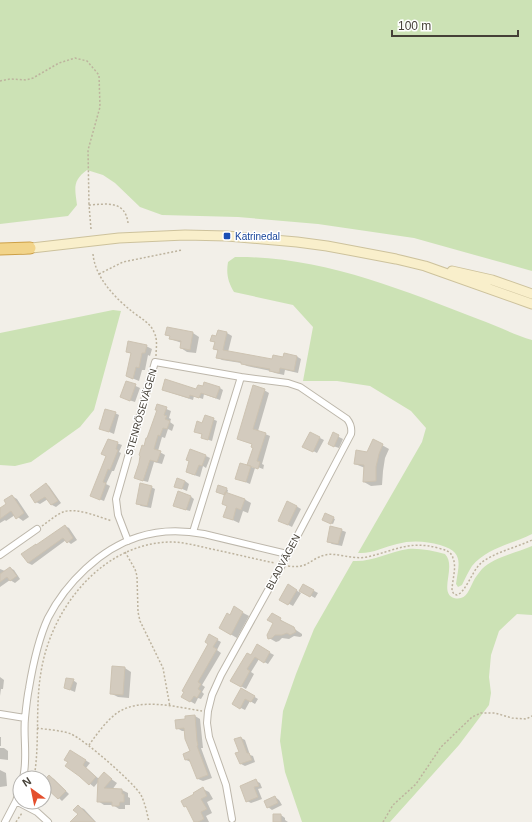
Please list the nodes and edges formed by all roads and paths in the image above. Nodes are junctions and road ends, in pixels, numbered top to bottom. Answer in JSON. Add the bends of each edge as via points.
{"nodes":[{"id":1,"x":0,"y":81,"type":"edge"},
{"id":2,"x":89,"y":205,"type":"junction"},
{"id":3,"x":128,"y":223,"type":"dead end"},
{"id":4,"x":91,"y":229,"type":"dead end"},
{"id":5,"x":30,"y":248,"type":"junction"},
{"id":6,"x":0,"y":249,"type":"edge"},
{"id":7,"x":182,"y":250,"type":"dead end"},
{"id":8,"x":0,"y":253,"type":"edge"},
{"id":9,"x":94,"y":254,"type":"dead end"},
{"id":10,"x":425,"y":266,"type":"junction"},
{"id":11,"x":99,"y":274,"type":"junction"},
{"id":12,"x":532,"y":294,"type":"edge"},
{"id":13,"x":532,"y":304,"type":"edge"},
{"id":14,"x":155,"y":362,"type":"junction"},
{"id":15,"x":241,"y":376,"type":"junction"},
{"id":16,"x":121,"y":524,"type":"junction"},
{"id":17,"x":37,"y":529,"type":"joint"},
{"id":18,"x":193,"y":532,"type":"junction"},
{"id":19,"x":128,"y":540,"type":"junction"},
{"id":20,"x":532,"y":540,"type":"edge"},
{"id":21,"x":122,"y":544,"type":"junction"},
{"id":22,"x":125,"y":553,"type":"junction"},
{"id":23,"x":287,"y":554,"type":"junction"},
{"id":24,"x":0,"y":555,"type":"edge"},
{"id":25,"x":282,"y":565,"type":"junction"},
{"id":26,"x":170,"y":706,"type":"junction"},
{"id":27,"x":208,"y":712,"type":"junction"},
{"id":28,"x":0,"y":714,"type":"edge"},
{"id":29,"x":532,"y":716,"type":"edge"},
{"id":30,"x":25,"y":718,"type":"junction"},
{"id":31,"x":37,"y":728,"type":"junction"},
{"id":32,"x":88,"y":745,"type":"junction"},
{"id":33,"x":24,"y":770,"type":"edge"},
{"id":34,"x":34,"y":770,"type":"edge"},
{"id":35,"x":12,"y":809,"type":"edge"},
{"id":36,"x":33,"y":810,"type":"edge"},
{"id":37,"x":232,"y":819,"type":"dead end"},
{"id":38,"x":5,"y":822,"type":"edge"},
{"id":39,"x":48,"y":822,"type":"edge"},
{"id":40,"x":149,"y":822,"type":"edge"},
{"id":41,"x":383,"y":822,"type":"edge"}],
"edges":[{"from":1,"to":2,"type":"path","via":[[33,78],[59,63],[75,58],[87,61],[99,75],[100,107],[88,150]]},
{"from":2,"to":3,"type":"path","via":[[114,204],[122,209]]},
{"from":2,"to":4,"type":"path"},
{"from":5,"to":6,"type":"highway"},
{"from":5,"to":8,"type":"main road"},
{"from":5,"to":10,"type":"main road","via":[[134,237],[219,235],[327,246]]},
{"from":7,"to":11,"type":"path","via":[[123,262]]},
{"from":9,"to":11,"type":"path"},
{"from":10,"to":12,"type":"main road","via":[[492,280]]},
{"from":10,"to":13,"type":"main road"},
{"from":11,"to":14,"type":"path","via":[[117,298],[154,331]]},
{"from":14,"to":15,"type":"street","name":"STENRÖSEVÄGEN"},
{"from":14,"to":16,"type":"street","name":"STENRÖSEVÄGEN","via":[[116,499]]},
{"from":15,"to":18,"type":"street"},
{"from":15,"to":23,"type":"street","name":"BLADVÄGEN","via":[[300,387],[347,419],[351,426],[351,434]]},
{"from":16,"to":17,"type":"path","via":[[69,510]]},
{"from":16,"to":19,"type":"street","name":"STENRÖSEVÄGEN"},
{"from":17,"to":24,"type":"street"},
{"from":18,"to":19,"type":"street","via":[[152,534]]},
{"from":18,"to":23,"type":"street"},
{"from":19,"to":21,"type":"street"},
{"from":20,"to":25,"type":"path","via":[[490,557],[480,564],[463,592],[457,595],[452,591],[455,566],[451,554],[434,547],[406,546],[360,558],[327,554],[301,567]]},
{"from":21,"to":22,"type":"path"},
{"from":21,"to":30,"type":"street","via":[[85,569],[56,604],[37,648]]},
{"from":22,"to":25,"type":"path","via":[[155,543],[174,542]]},
{"from":22,"to":26,"type":"path","via":[[135,569],[140,621],[163,668]]},
{"from":22,"to":31,"type":"path","via":[[102,567],[86,581],[56,624],[41,672]]},
{"from":23,"to":25,"type":"street","name":"BLADVÄGEN"},
{"from":25,"to":27,"type":"street","name":"BLADVÄGEN","via":[[221,675]]},
{"from":26,"to":27,"type":"path"},
{"from":26,"to":32,"type":"path","via":[[138,704],[124,709],[110,719]]},
{"from":27,"to":37,"type":"street","name":"BLADVÄGEN","via":[[209,737],[226,785]]},
{"from":28,"to":30,"type":"street"},
{"from":29,"to":41,"type":"path","via":[[526,719],[512,718],[481,712],[472,717],[441,747],[416,784],[393,805]]},
{"from":30,"to":33,"type":"street"},
{"from":31,"to":32,"type":"path","via":[[67,732]]},
{"from":31,"to":34,"type":"path"},
{"from":32,"to":40,"type":"path","via":[[135,788],[144,802]]},
{"from":35,"to":38,"type":"street"},
{"from":36,"to":39,"type":"street"}]}
